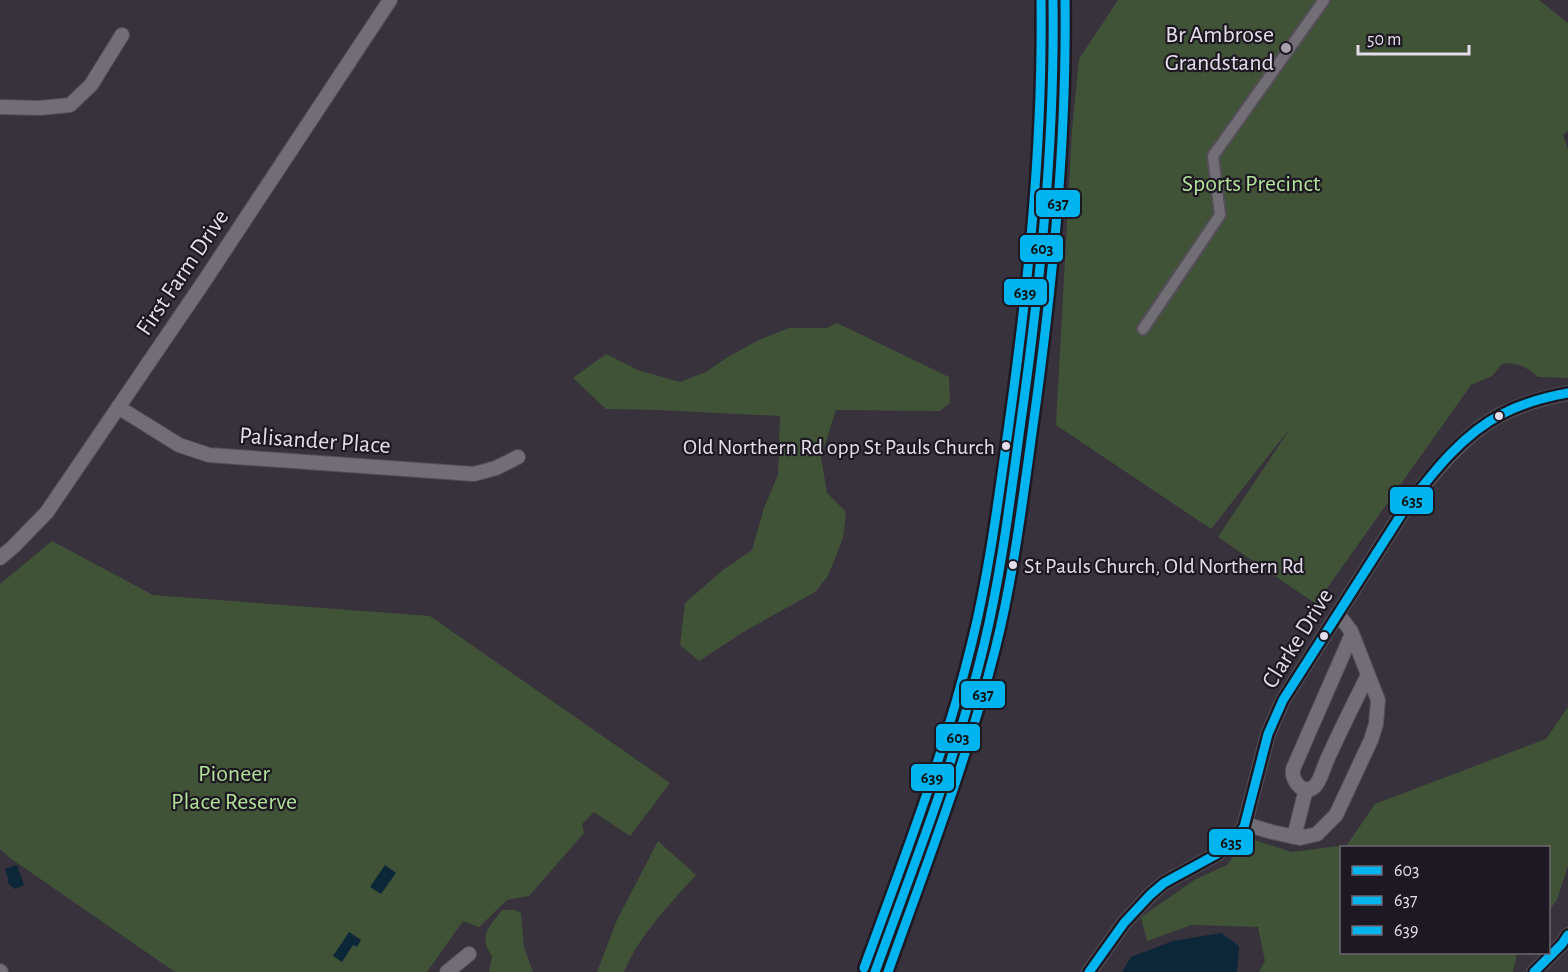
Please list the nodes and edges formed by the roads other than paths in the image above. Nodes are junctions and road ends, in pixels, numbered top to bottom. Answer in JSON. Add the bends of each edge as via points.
{"nodes":[{"id":1,"x":390,"y":0,"type":"edge"},
{"id":2,"x":1053,"y":0,"type":"edge"},
{"id":3,"x":1324,"y":0,"type":"edge"},
{"id":4,"x":122,"y":35,"type":"dead end"},
{"id":5,"x":0,"y":107,"type":"edge"},
{"id":6,"x":1143,"y":329,"type":"dead end"},
{"id":7,"x":1568,"y":393,"type":"edge"},
{"id":8,"x":118,"y":407,"type":"junction"},
{"id":9,"x":518,"y":457,"type":"dead end"},
{"id":10,"x":0,"y":558,"type":"edge"},
{"id":11,"x":1338,"y":614,"type":"junction"},
{"id":12,"x":1352,"y":634,"type":"junction"},
{"id":13,"x":1368,"y":675,"type":"junction"},
{"id":14,"x":1306,"y":789,"type":"junction"},
{"id":15,"x":1245,"y":824,"type":"junction"},
{"id":16,"x":1294,"y":837,"type":"junction"},
{"id":17,"x":1568,"y":934,"type":"edge"},
{"id":18,"x":469,"y":954,"type":"dead end"},
{"id":19,"x":447,"y":972,"type":"edge"},
{"id":20,"x":875,"y":972,"type":"edge"},
{"id":21,"x":1089,"y":972,"type":"edge"},
{"id":22,"x":1534,"y":972,"type":"edge"}],
"edges":[{"from":1,"to":8,"type":"street","name":"First Farm Drive"},
{"from":2,"to":20,"type":"main road","via":[[1051,101],[1034,322],[991,612],[962,722]]},
{"from":3,"to":6,"type":"street","via":[[1213,156],[1220,214]]},
{"from":4,"to":5,"type":"street","via":[[91,85],[70,105]]},
{"from":7,"to":11,"type":"street","name":"Clarke Drive","via":[[1501,415],[1450,454],[1404,510]]},
{"from":8,"to":9,"type":"street","name":"Palisander Place","via":[[179,445],[209,455],[474,474]]},
{"from":8,"to":10,"type":"street","name":"First Farm Drive","via":[[47,512]]},
{"from":11,"to":12,"type":"street"},
{"from":11,"to":15,"type":"street","name":"Clarke Drive","via":[[1283,700],[1268,734]]},
{"from":12,"to":13,"type":"street"},
{"from":12,"to":14,"type":"street","via":[[1293,769],[1297,785]]},
{"from":13,"to":14,"type":"street","via":[[1316,785]]},
{"from":13,"to":16,"type":"street","via":[[1378,700],[1371,740],[1336,815],[1317,834]]},
{"from":14,"to":16,"type":"street"},
{"from":15,"to":16,"type":"street"},
{"from":15,"to":21,"type":"street","name":"Clarke Drive","via":[[1217,854],[1150,895]]},
{"from":17,"to":22,"type":"street"},
{"from":18,"to":19,"type":"street"}]}
